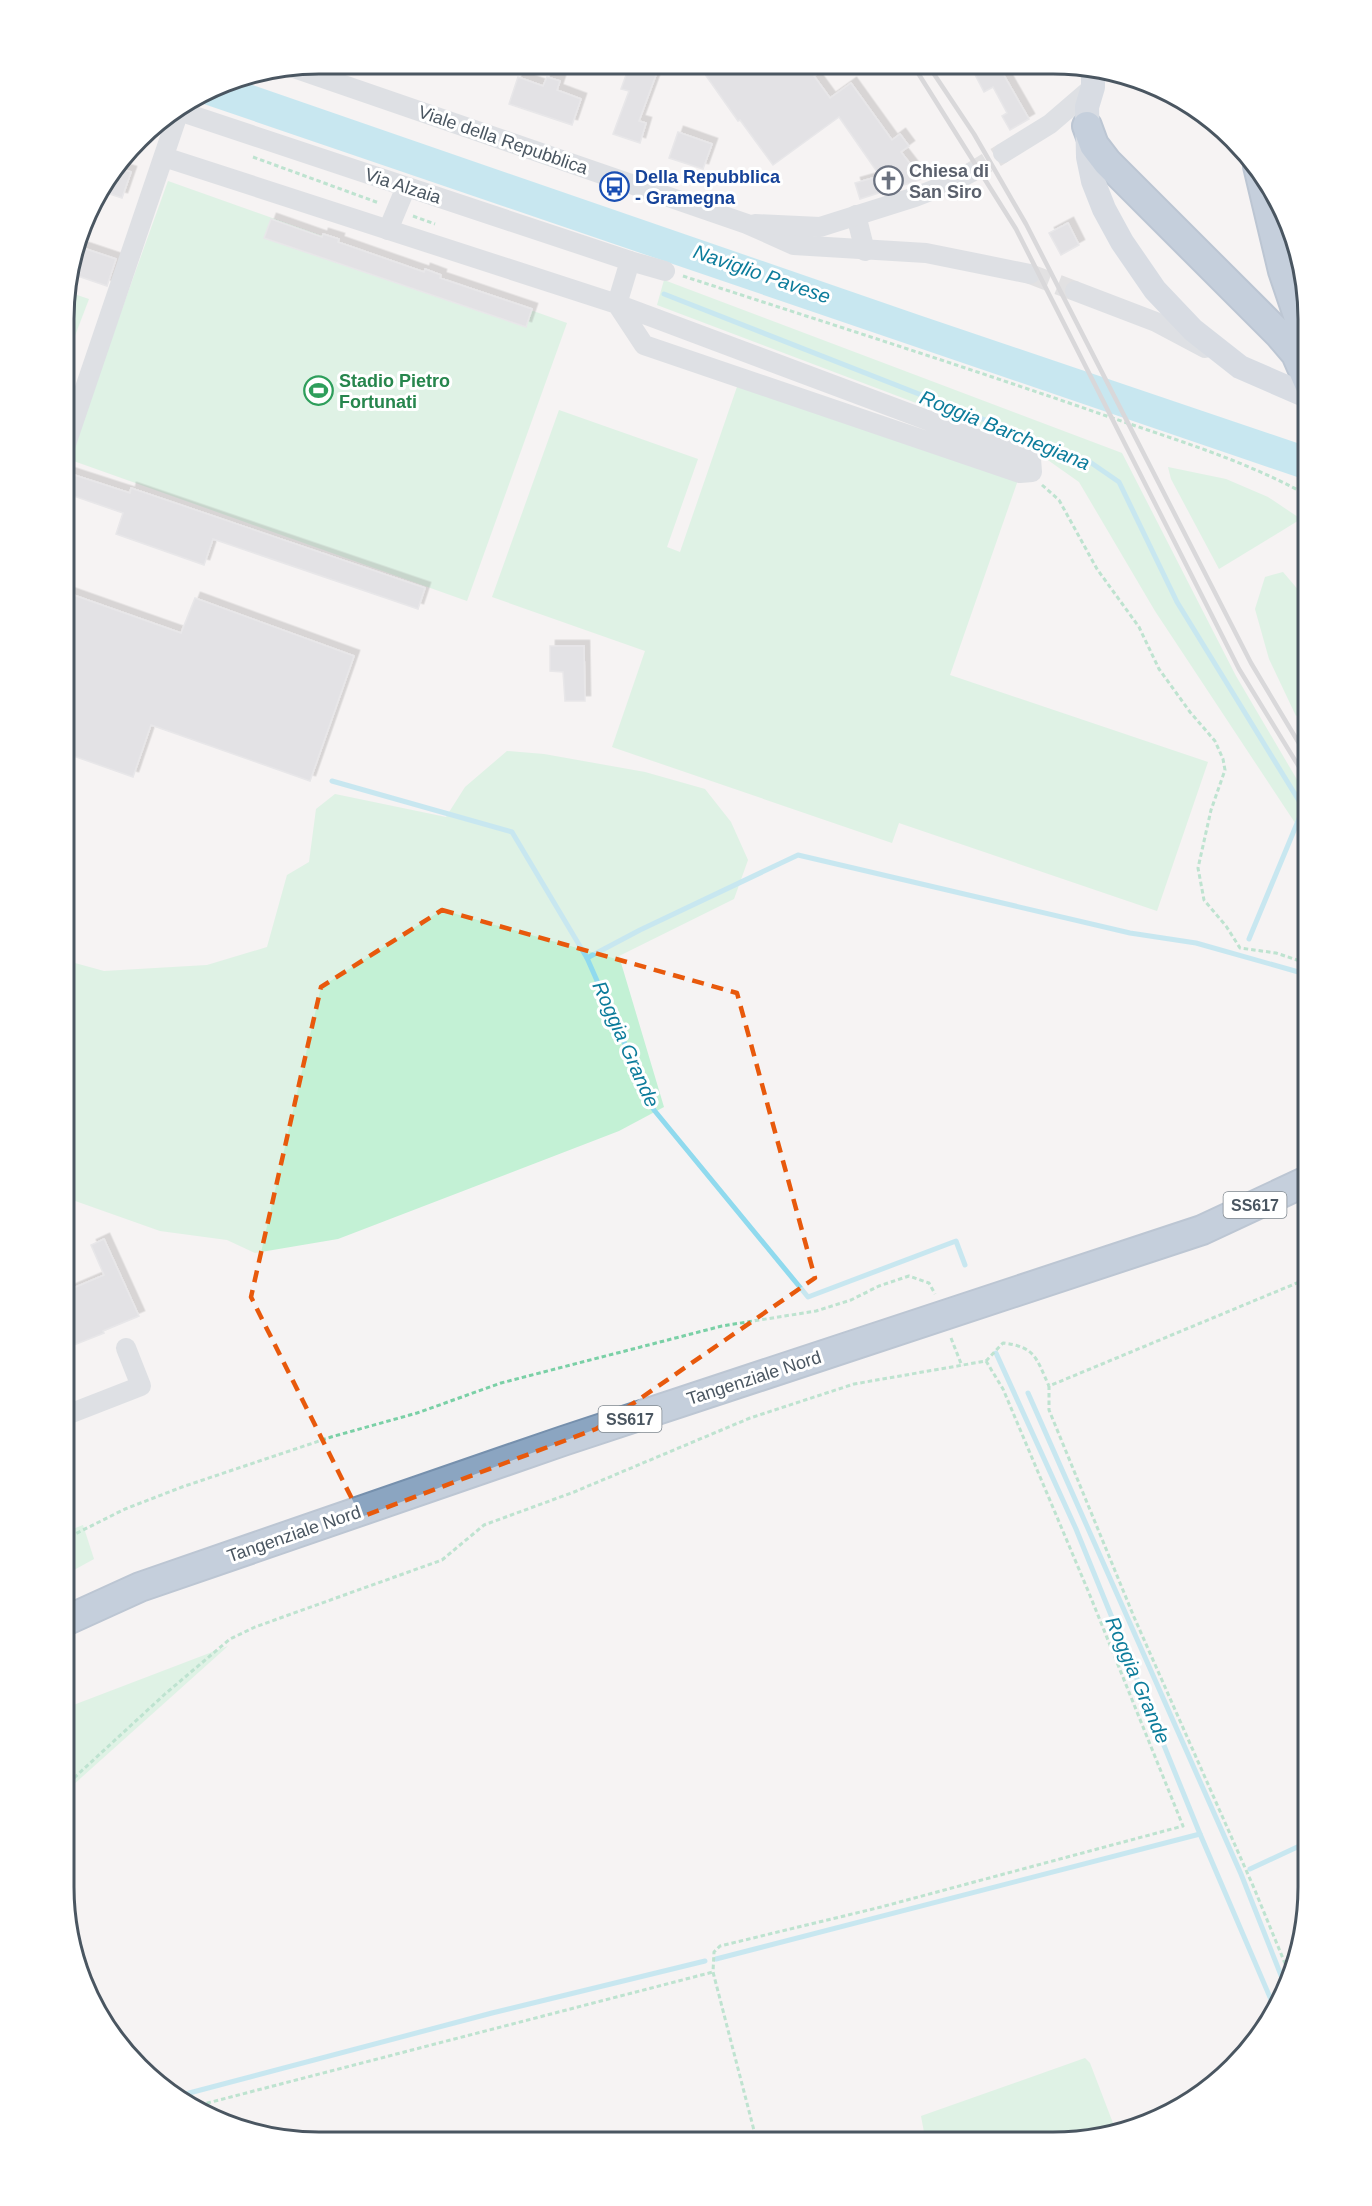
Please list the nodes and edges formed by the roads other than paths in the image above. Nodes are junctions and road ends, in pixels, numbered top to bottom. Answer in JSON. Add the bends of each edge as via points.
{"nodes":[{"id":1,"x":311,"y":74,"type":"edge"},
{"id":2,"x":1096,"y":77,"type":"edge"},
{"id":3,"x":1097,"y":78,"type":"edge"},
{"id":4,"x":185,"y":113,"type":"edge"},
{"id":5,"x":175,"y":120,"type":"edge"},
{"id":6,"x":1087,"y":126,"type":"junction"},
{"id":7,"x":1004,"y":153,"type":"tunnel mouth"},
{"id":8,"x":164,"y":157,"type":"junction"},
{"id":9,"x":970,"y":173,"type":"tunnel mouth"},
{"id":10,"x":406,"y":187,"type":"junction"},
{"id":11,"x":1265,"y":194,"type":"edge"},
{"id":12,"x":856,"y":215,"type":"junction"},
{"id":13,"x":747,"y":224,"type":"junction"},
{"id":14,"x":388,"y":230,"type":"junction"},
{"id":15,"x":865,"y":251,"type":"junction"},
{"id":16,"x":630,"y":261,"type":"junction"},
{"id":17,"x":665,"y":271,"type":"road end"},
{"id":18,"x":1030,"y":274,"type":"tunnel mouth"},
{"id":19,"x":1075,"y":291,"type":"tunnel mouth"},
{"id":20,"x":617,"y":304,"type":"junction"},
{"id":21,"x":1298,"y":334,"type":"edge"},
{"id":22,"x":1298,"y":348,"type":"edge"},
{"id":23,"x":1240,"y":367,"type":"junction"},
{"id":24,"x":1298,"y":392,"type":"edge"},
{"id":25,"x":74,"y":421,"type":"edge"},
{"id":26,"x":1298,"y":1185,"type":"edge"},
{"id":27,"x":126,"y":1348,"type":"dead end"},
{"id":28,"x":74,"y":1412,"type":"edge"},
{"id":29,"x":74,"y":1617,"type":"edge"}],
"edges":[{"from":1,"to":13,"type":"street","name":"Viale della Repubblica"},
{"from":2,"to":7,"type":"street","via":[[1050,124]]},
{"from":3,"to":6,"type":"main road","via":[[1087,106]]},
{"from":4,"to":10,"type":"street","name":"Via Alzaia"},
{"from":5,"to":8,"type":"street"},
{"from":6,"to":22,"type":"highway","via":[[1094,145],[1107,162],[1279,334]]},
{"from":6,"to":23,"type":"main road","via":[[1093,181],[1122,243],[1155,290],[1193,330]]},
{"from":8,"to":14,"type":"street"},
{"from":8,"to":25,"type":"street"},
{"from":9,"to":12,"type":"street","name":"Viale della Repubblica","via":[[915,197]]},
{"from":10,"to":14,"type":"street"},
{"from":10,"to":16,"type":"street","name":"Via Alzaia"},
{"from":11,"to":21,"type":"highway"},
{"from":12,"to":13,"type":"street","name":"Viale della Repubblica","via":[[820,227]]},
{"from":12,"to":15,"type":"street"},
{"from":13,"to":15,"type":"street","name":"Viale della Repubblica","via":[[794,245]]},
{"from":14,"to":20,"type":"street"},
{"from":15,"to":18,"type":"street","name":"Viale della Repubblica","via":[[926,253]]},
{"from":16,"to":17,"type":"street","name":"Via Alzaia"},
{"from":16,"to":20,"type":"street"},
{"from":19,"to":23,"type":"street","via":[[1156,322]]},
{"from":20,"to":20,"type":"street","via":[[1031,459],[1032,472],[1020,474],[644,345]]},
{"from":23,"to":24,"type":"main road"},
{"from":26,"to":29,"type":"highway","name":"Tangenziale Nord","number":"SS617","via":[[1202,1230],[552,1445],[140,1587]]},
{"from":27,"to":28,"type":"street","via":[[141,1386]]}]}
